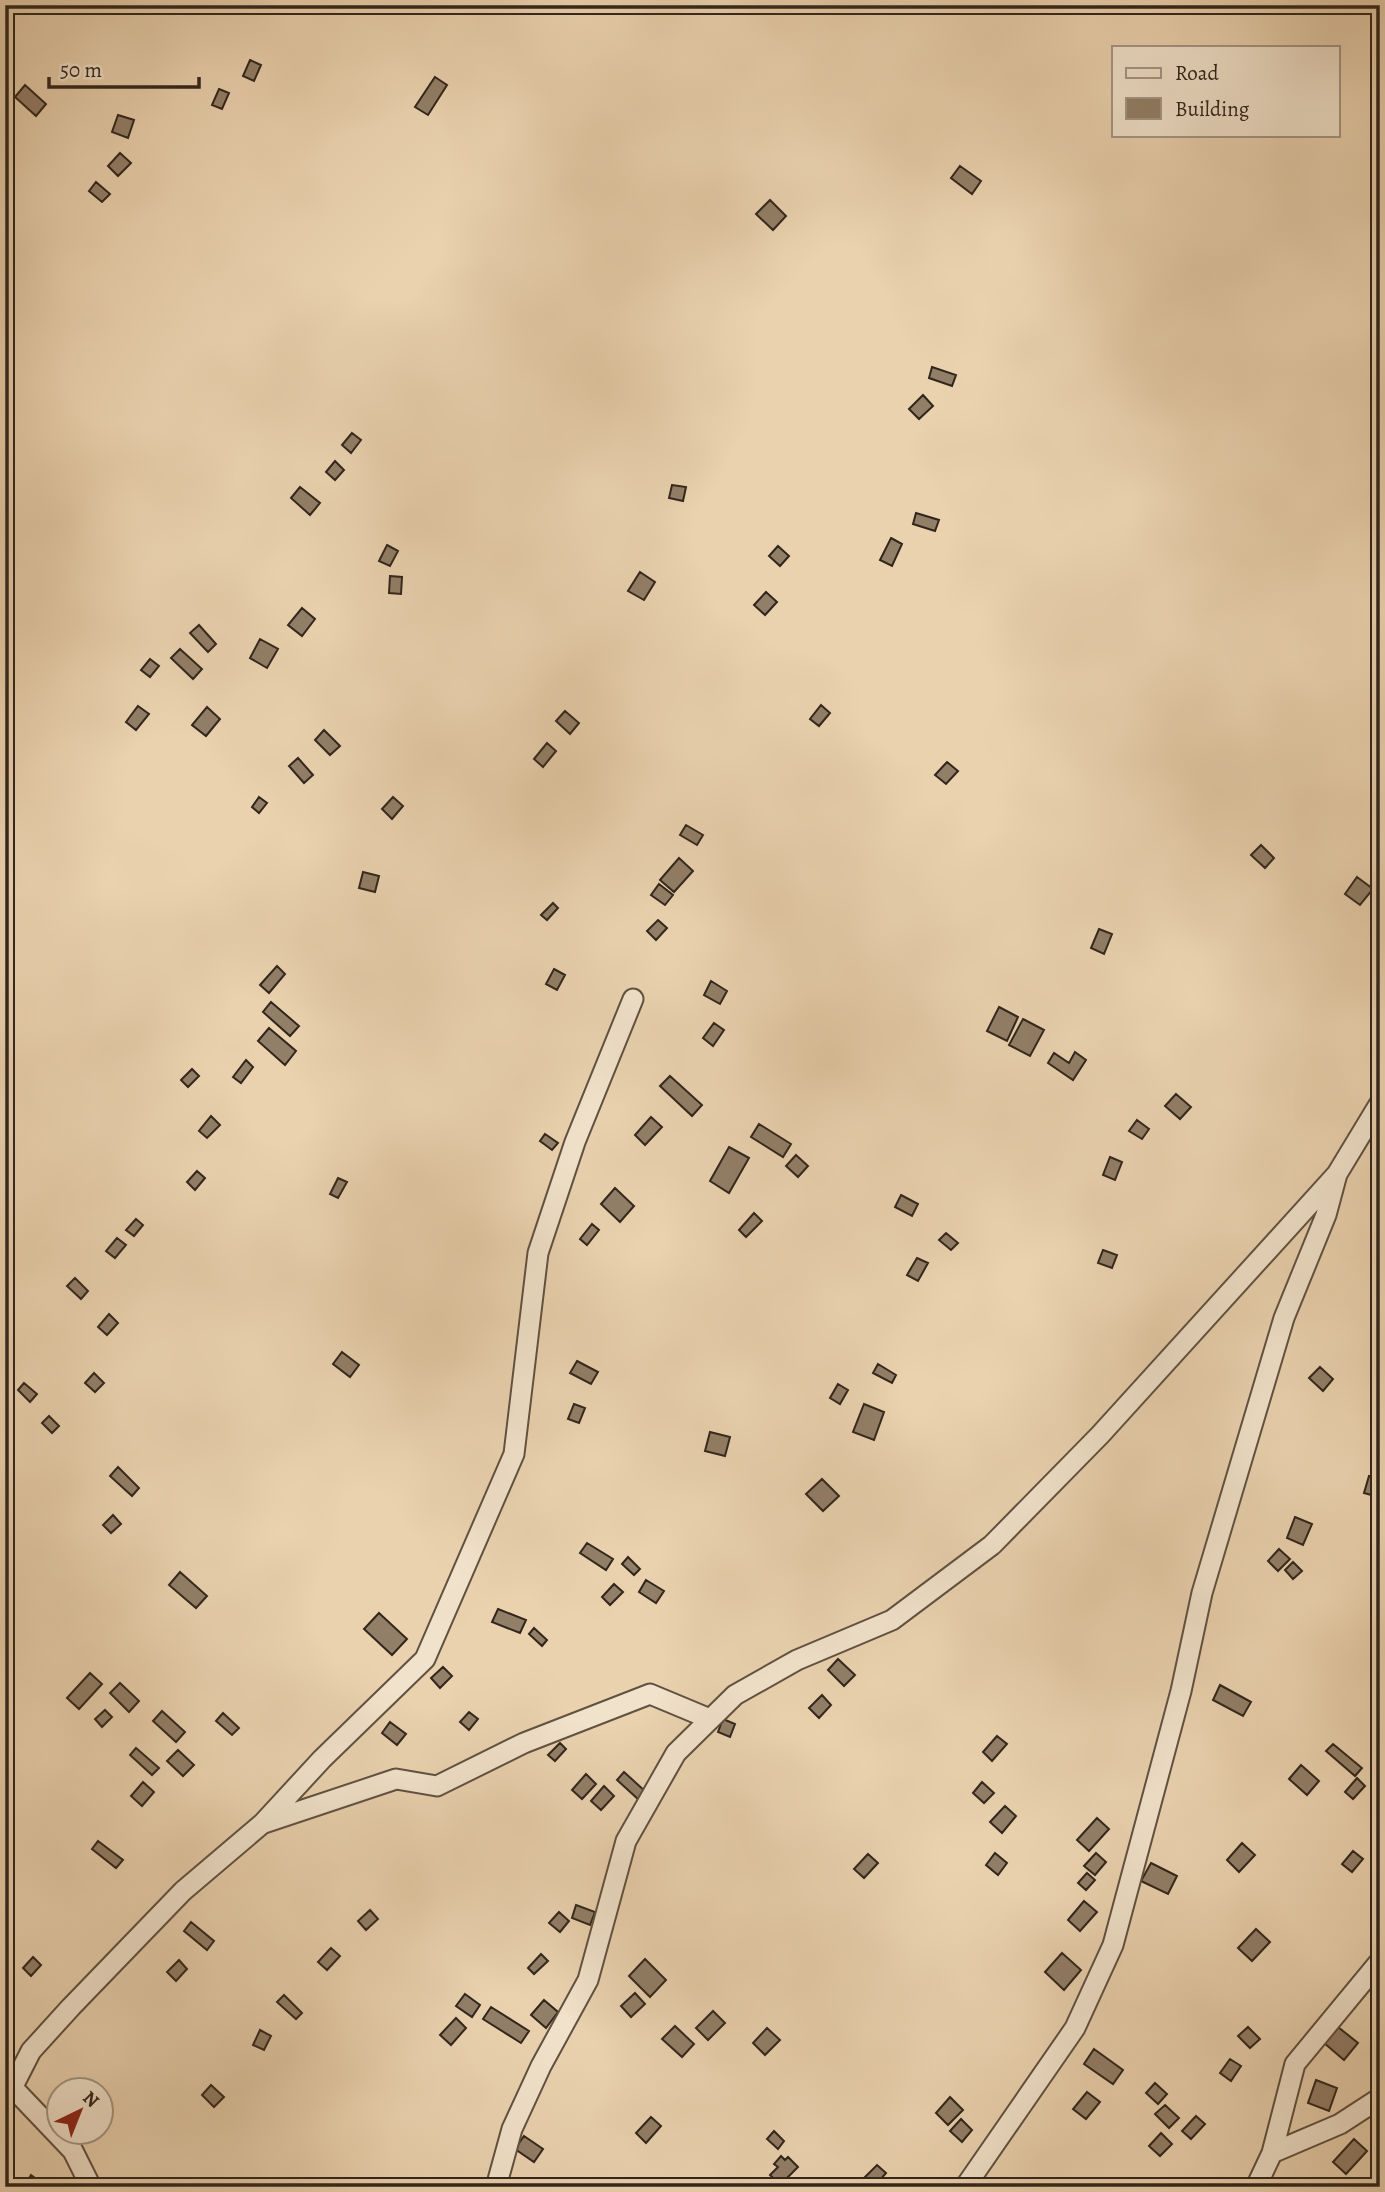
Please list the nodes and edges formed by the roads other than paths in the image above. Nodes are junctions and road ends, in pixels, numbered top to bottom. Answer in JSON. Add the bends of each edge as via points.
{"nodes":[{"id":1,"x":633,"y":999,"type":"dead end"},
{"id":2,"x":1380,"y":1103,"type":"edge"},
{"id":3,"x":1337,"y":1174,"type":"junction"},
{"id":4,"x":710,"y":1719,"type":"junction"},
{"id":5,"x":262,"y":1823,"type":"junction"},
{"id":6,"x":1380,"y":1961,"type":"edge"},
{"id":7,"x":8,"y":2088,"type":"edge"},
{"id":8,"x":1380,"y":2098,"type":"edge"},
{"id":9,"x":1272,"y":2153,"type":"junction"},
{"id":10,"x":91,"y":2187,"type":"edge"},
{"id":11,"x":496,"y":2187,"type":"edge"},
{"id":12,"x":965,"y":2187,"type":"edge"},
{"id":13,"x":1256,"y":2187,"type":"edge"}],
"edges":[{"from":1,"to":5,"type":"street","via":[[575,1142],[538,1253],[514,1454],[425,1659]]},
{"from":2,"to":3,"type":"street"},
{"from":3,"to":4,"type":"street","via":[[1100,1435],[992,1545],[892,1620],[797,1660],[735,1695]]},
{"from":3,"to":12,"type":"street","via":[[1326,1215],[1284,1318],[1202,1593],[1181,1692],[1113,1945],[1075,2028]]},
{"from":4,"to":5,"type":"street","via":[[650,1694],[524,1743],[437,1786],[396,1779]]},
{"from":4,"to":11,"type":"street","via":[[676,1753],[626,1841],[588,1980],[512,2129]]},
{"from":5,"to":7,"type":"street","via":[[183,1891],[71,2007],[31,2052]]},
{"from":6,"to":9,"type":"street","via":[[1294,2064]]},
{"from":7,"to":10,"type":"street","via":[[73,2151]]},
{"from":8,"to":9,"type":"street","via":[[1340,2124]]},
{"from":9,"to":13,"type":"street"}]}
